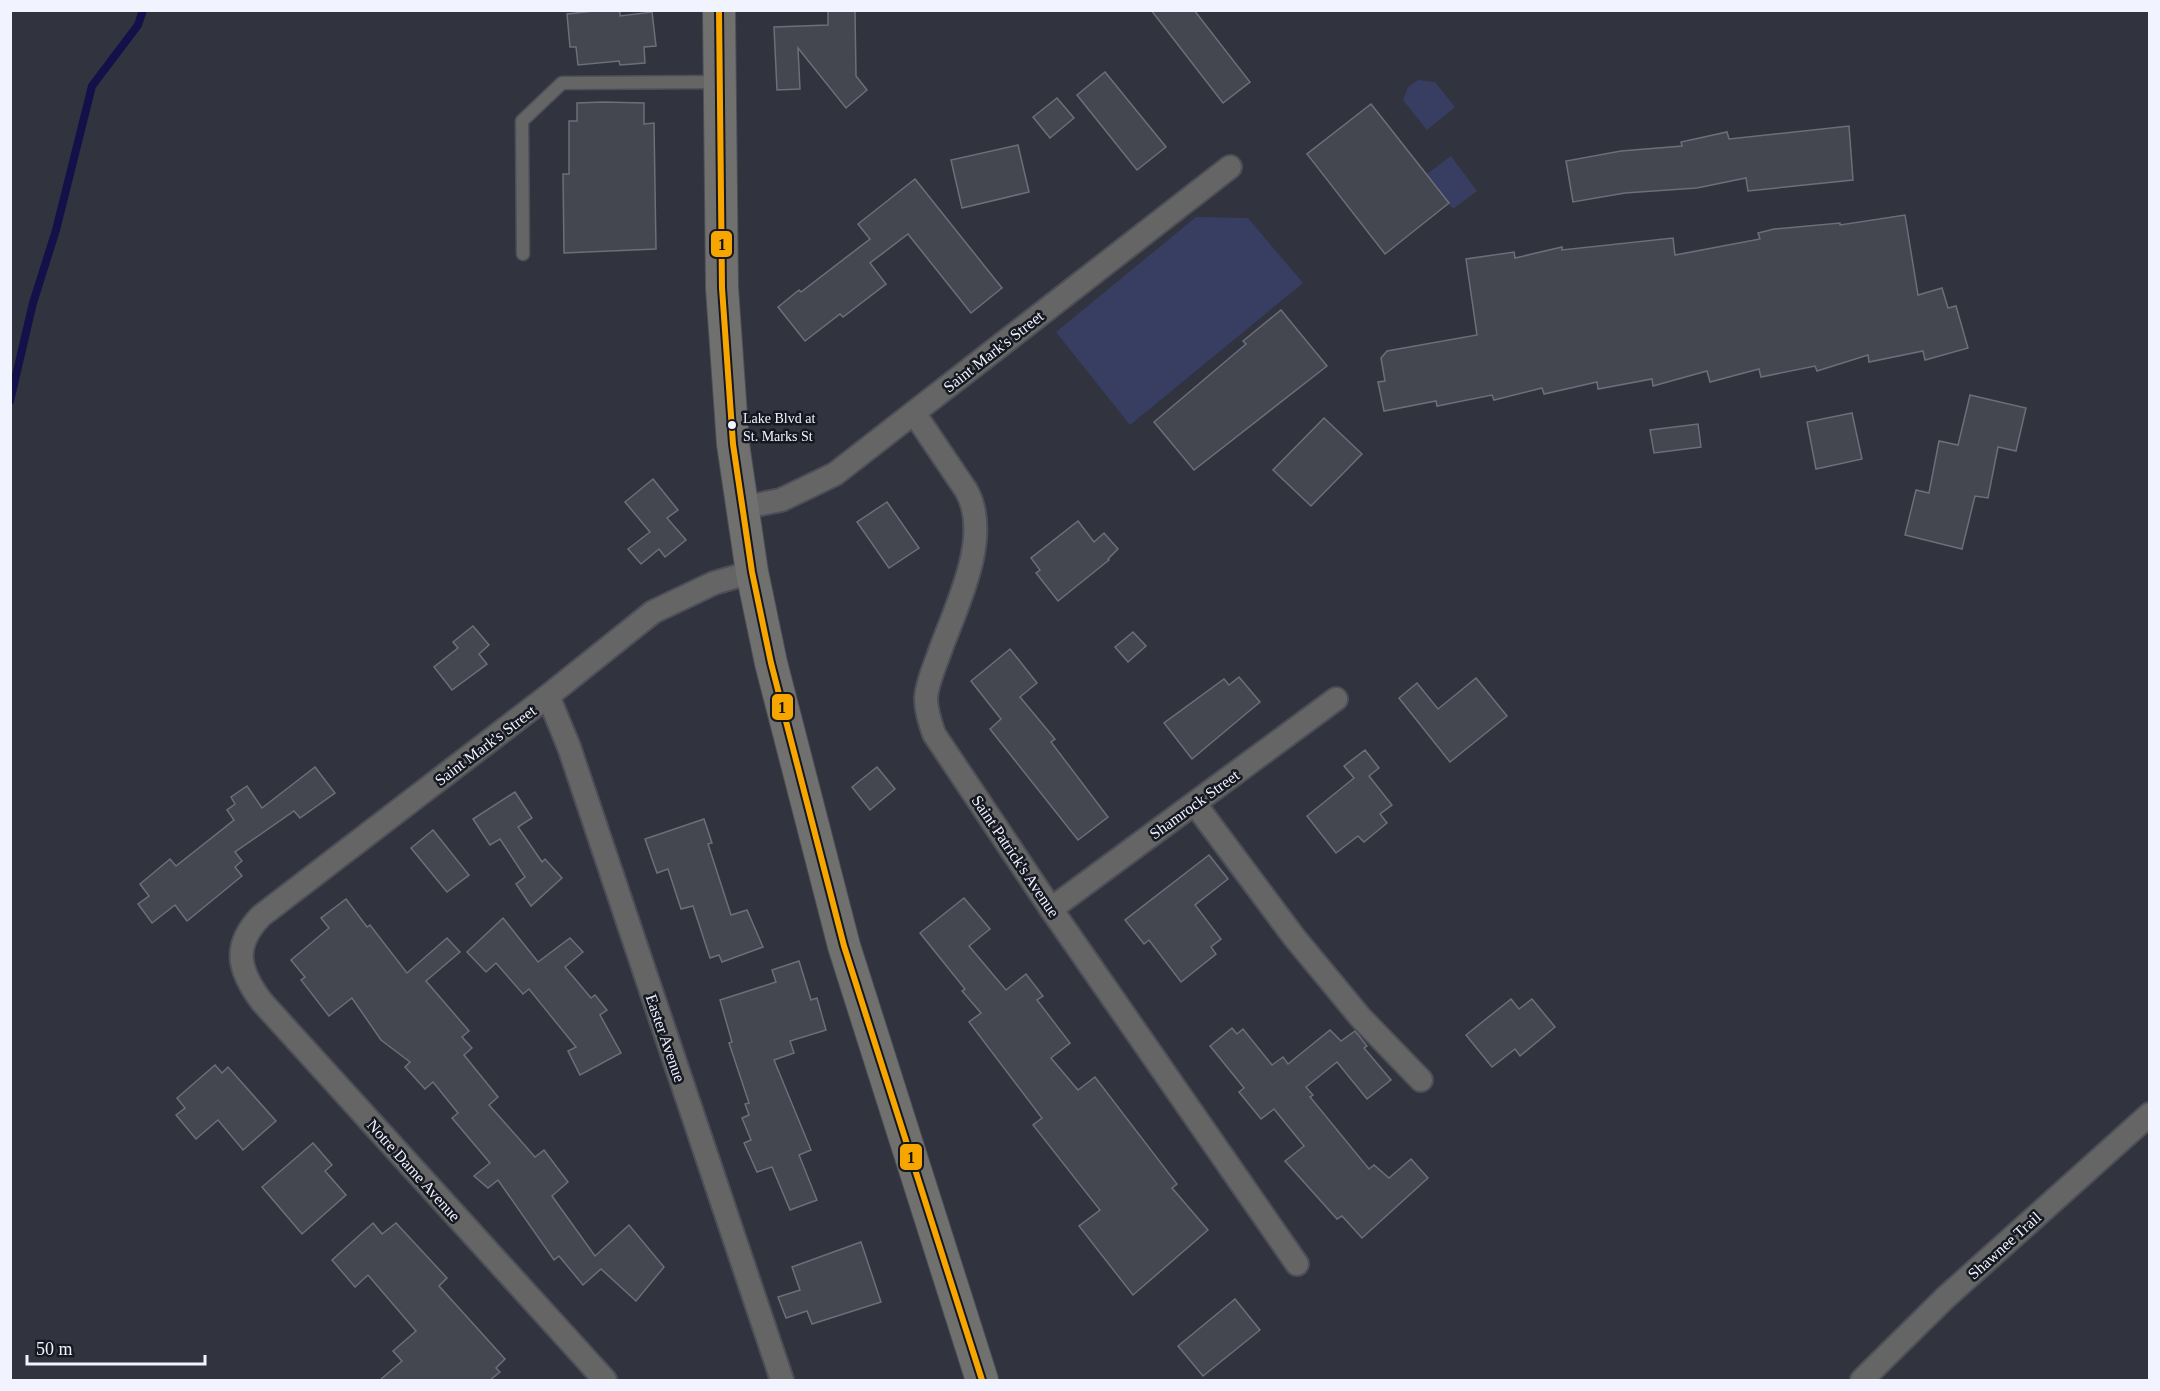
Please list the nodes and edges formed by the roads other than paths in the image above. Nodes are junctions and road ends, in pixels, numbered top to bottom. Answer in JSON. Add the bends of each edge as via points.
{"nodes":[{"id":1,"x":719,"y":10,"type":"edge"},
{"id":2,"x":719,"y":82,"type":"junction"},
{"id":3,"x":1230,"y":167,"type":"dead end"},
{"id":4,"x":523,"y":254,"type":"dead end"},
{"id":5,"x":914,"y":413,"type":"junction"},
{"id":6,"x":741,"y":507,"type":"junction"},
{"id":7,"x":752,"y":572,"type":"junction"},
{"id":8,"x":548,"y":696,"type":"junction"},
{"id":9,"x":1336,"y":699,"type":"dead end"},
{"id":10,"x":1195,"y":804,"type":"junction"},
{"id":11,"x":1051,"y":909,"type":"junction"},
{"id":12,"x":240,"y":949,"type":"joint"},
{"id":13,"x":1421,"y":1080,"type":"dead end"},
{"id":14,"x":2150,"y":1114,"type":"edge"},
{"id":15,"x":1297,"y":1264,"type":"dead end"},
{"id":16,"x":1869,"y":1378,"type":"edge"},
{"id":17,"x":605,"y":1380,"type":"edge"},
{"id":18,"x":782,"y":1380,"type":"edge"},
{"id":19,"x":982,"y":1380,"type":"edge"}],
"edges":[{"from":1,"to":2,"type":"main road"},
{"from":2,"to":4,"type":"lane","via":[[562,83],[522,121]]},
{"from":2,"to":6,"type":"main road","via":[[722,288]]},
{"from":3,"to":5,"type":"street","name":"Saint Mark's Street"},
{"from":5,"to":6,"type":"street","name":"Saint Mark's Street","via":[[835,474],[781,500]]},
{"from":5,"to":11,"type":"street","name":"Saint Patrick's Avenue","via":[[973,501],[975,518],[974,549],[928,685],[928,713],[934,734]]},
{"from":6,"to":7,"type":"main road"},
{"from":7,"to":8,"type":"street","name":"Saint Mark's Street","via":[[714,583],[665,605]]},
{"from":7,"to":19,"type":"main road","via":[[771,663],[844,946]]},
{"from":8,"to":12,"type":"street","name":"Saint Mark's Street","via":[[261,916],[243,937]]},
{"from":8,"to":18,"type":"street","name":"Easter Avenue","via":[[569,747]]},
{"from":9,"to":10,"type":"street","name":"Shamrock Street"},
{"from":10,"to":11,"type":"street","name":"Shamrock Street"},
{"from":10,"to":13,"type":"street","via":[[1301,946],[1361,1018]]},
{"from":11,"to":15,"type":"street","name":"Saint Patrick's Avenue"},
{"from":12,"to":17,"type":"street","name":"Notre Dame Avenue","via":[[246,975],[262,1002]]},
{"from":14,"to":16,"type":"street","name":"Shawnee Trail","via":[[1954,1290]]}]}
